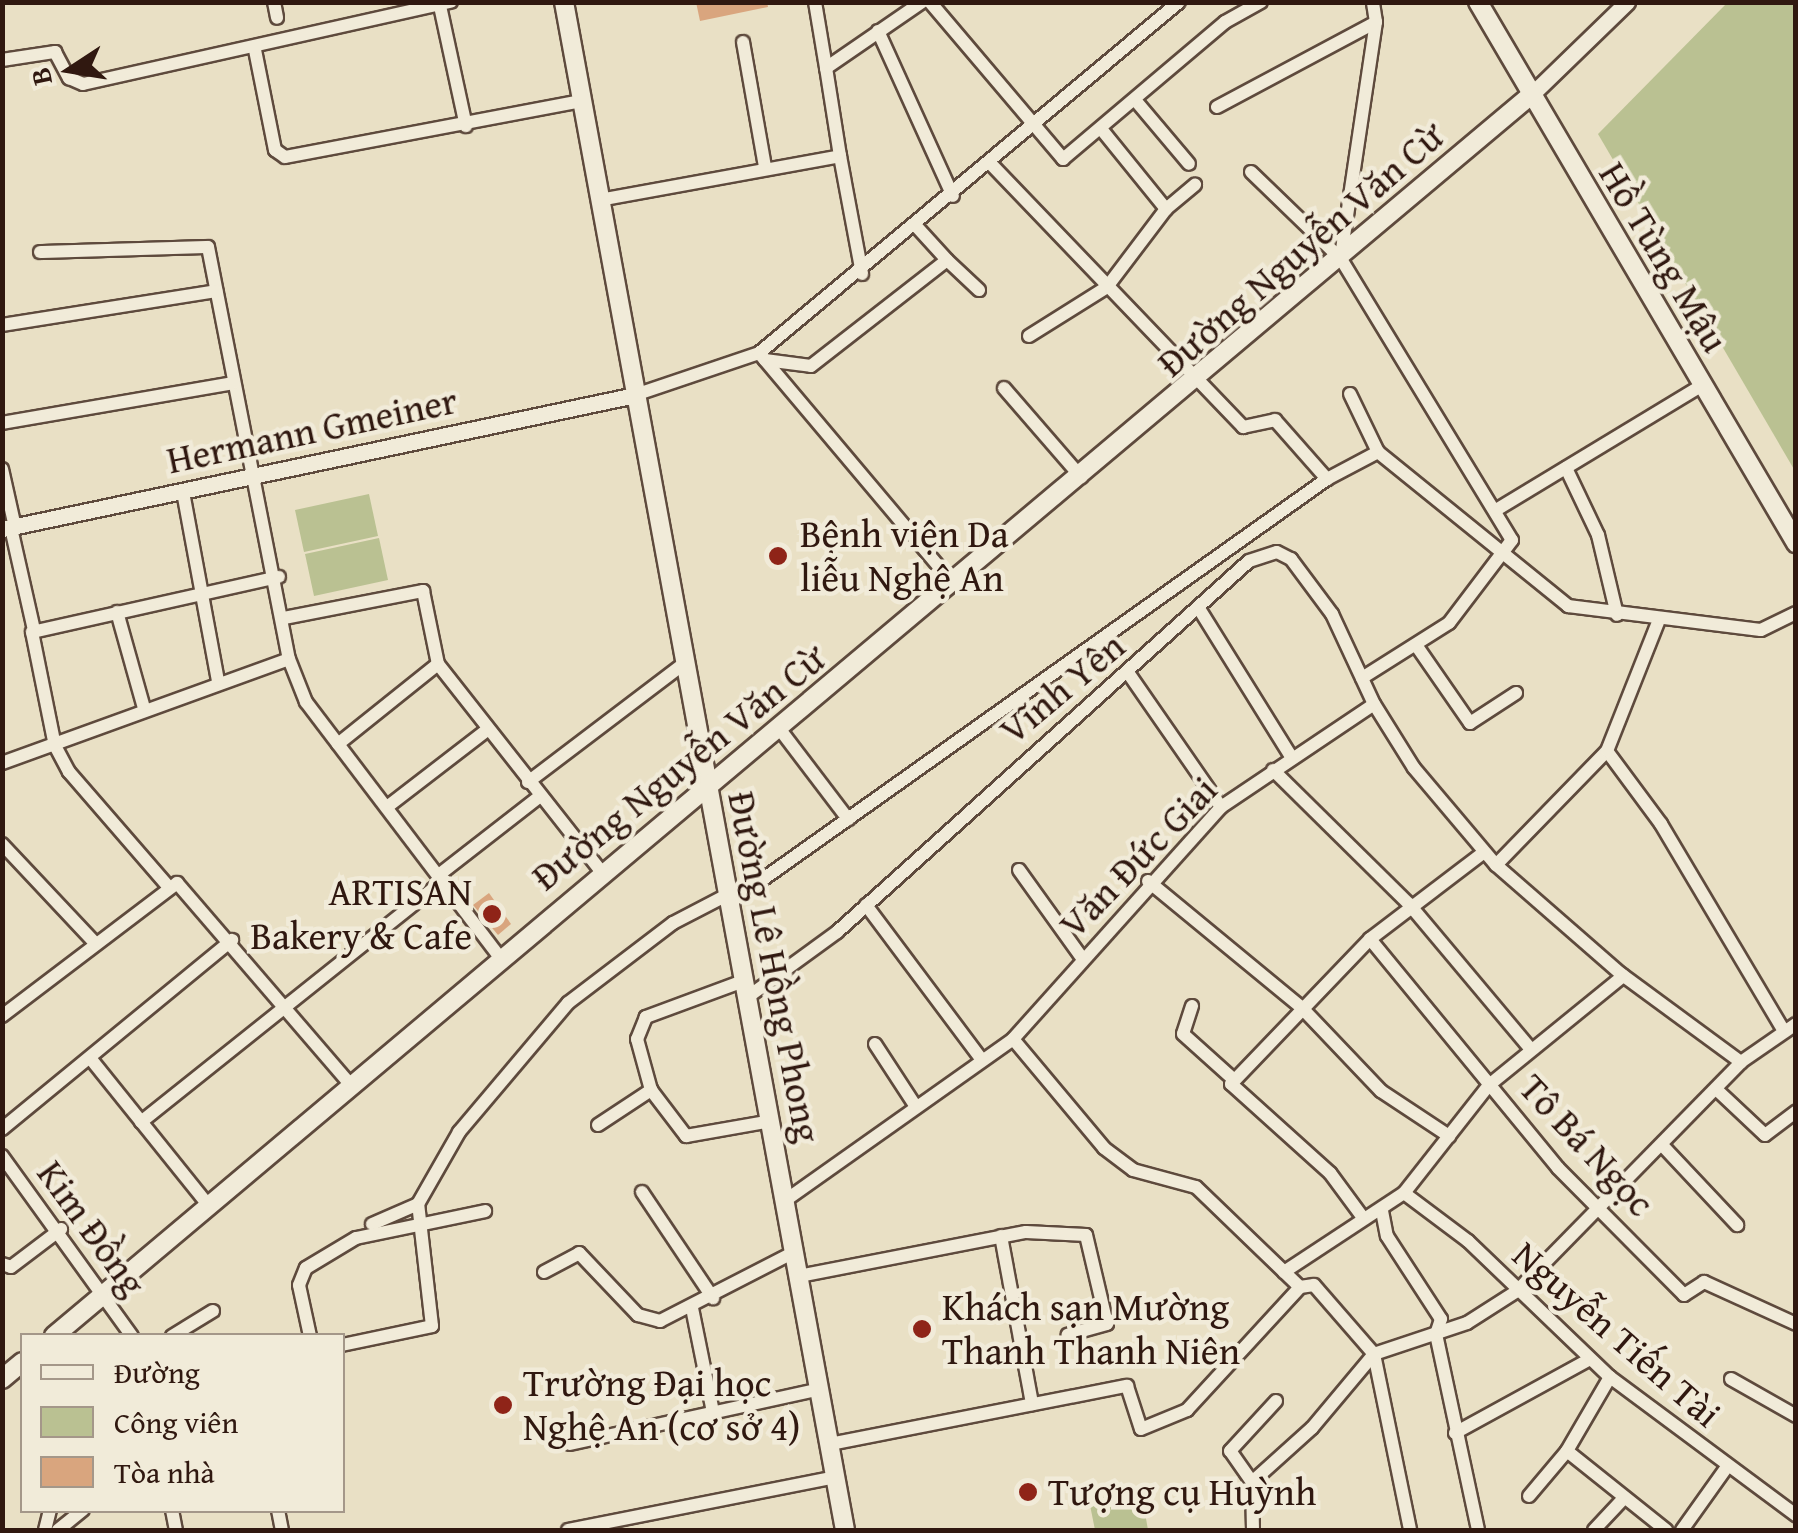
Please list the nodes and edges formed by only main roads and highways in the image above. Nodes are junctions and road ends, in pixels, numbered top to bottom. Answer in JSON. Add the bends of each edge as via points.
{"nodes":[{"id":1,"x":564,"y":2,"type":"edge"},
{"id":2,"x":1478,"y":2,"type":"edge"},
{"id":3,"x":1531,"y":95,"type":"junction"},
{"id":4,"x":1796,"y":543,"type":"edge"},
{"id":5,"x":708,"y":785,"type":"junction"},
{"id":6,"x":57,"y":1333,"type":"edge"},
{"id":7,"x":845,"y":1530,"type":"edge"}],
"edges":[{"from":1,"to":5,"type":"main road","name":"Đường Lê Hồng Phong"},
{"from":2,"to":3,"type":"main road","name":"Hồ Tùng Mậu"},
{"from":3,"to":4,"type":"main road","name":"Hồ Tùng Mậu"},
{"from":3,"to":5,"type":"main road","name":"Đường Nguyễn Văn Cừ"},
{"from":5,"to":6,"type":"main road","name":"Đường Nguyễn Văn Cừ"},
{"from":5,"to":7,"type":"main road","name":"Đường Lê Hồng Phong"}]}
